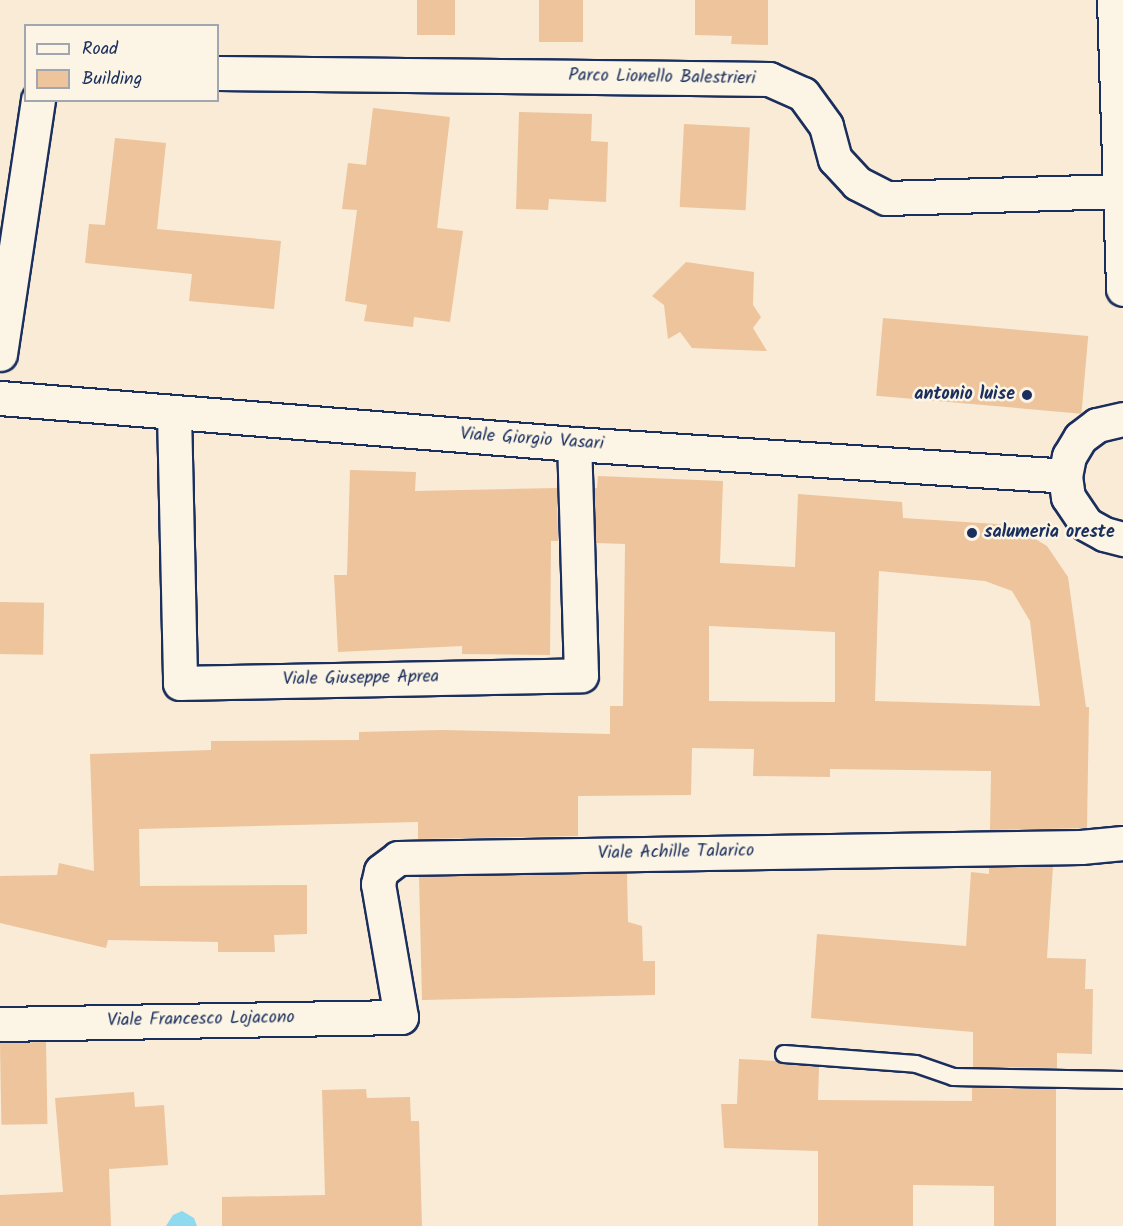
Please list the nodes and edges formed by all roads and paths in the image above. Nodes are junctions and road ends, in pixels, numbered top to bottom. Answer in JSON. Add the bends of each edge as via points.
{"nodes":[{"id":1,"x":1114,"y":0,"type":"edge"},
{"id":2,"x":219,"y":73,"type":"edge"},
{"id":3,"x":38,"y":102,"type":"edge"},
{"id":4,"x":1120,"y":191,"type":"junction"},
{"id":5,"x":1123,"y":289,"type":"edge"},
{"id":6,"x":0,"y":354,"type":"edge"},
{"id":7,"x":0,"y":398,"type":"edge"},
{"id":8,"x":174,"y":413,"type":"junction"},
{"id":9,"x":1123,"y":419,"type":"edge"},
{"id":10,"x":574,"y":444,"type":"junction"},
{"id":11,"x":1065,"y":476,"type":"junction"},
{"id":12,"x":1123,"y":539,"type":"edge"},
{"id":13,"x":1123,"y":843,"type":"edge"},
{"id":14,"x":402,"y":1017,"type":"joint"},
{"id":15,"x":0,"y":1024,"type":"edge"},
{"id":16,"x":784,"y":1054,"type":"dead end"},
{"id":17,"x":1123,"y":1080,"type":"edge"}],
"edges":[{"from":1,"to":4,"type":"street"},
{"from":2,"to":4,"type":"street","name":"Parco Lionello Balestrieri","via":[[769,79],[803,94],[826,126],[835,159],[857,183],[886,198]]},
{"from":3,"to":6,"type":"street"},
{"from":4,"to":5,"type":"street"},
{"from":7,"to":8,"type":"street","name":"Viale Giorgio Vasari"},
{"from":8,"to":10,"type":"street","name":"Viale Giorgio Vasari"},
{"from":8,"to":10,"type":"street","name":"Viale Giuseppe Aprea","via":[[180,683],[581,675]]},
{"from":9,"to":11,"type":"street","via":[[1097,425],[1080,438],[1069,456]]},
{"from":10,"to":11,"type":"street","name":"Viale Giorgio Vasari"},
{"from":11,"to":12,"type":"street","via":[[1068,497],[1086,524]]},
{"from":13,"to":14,"type":"street","name":"Viale Achille Talarico","via":[[398,858],[381,871],[378,884]]},
{"from":14,"to":15,"type":"street","name":"Viale Francesco Lojacono"},
{"from":16,"to":17,"type":"lane","via":[[916,1064],[953,1077]]}]}
